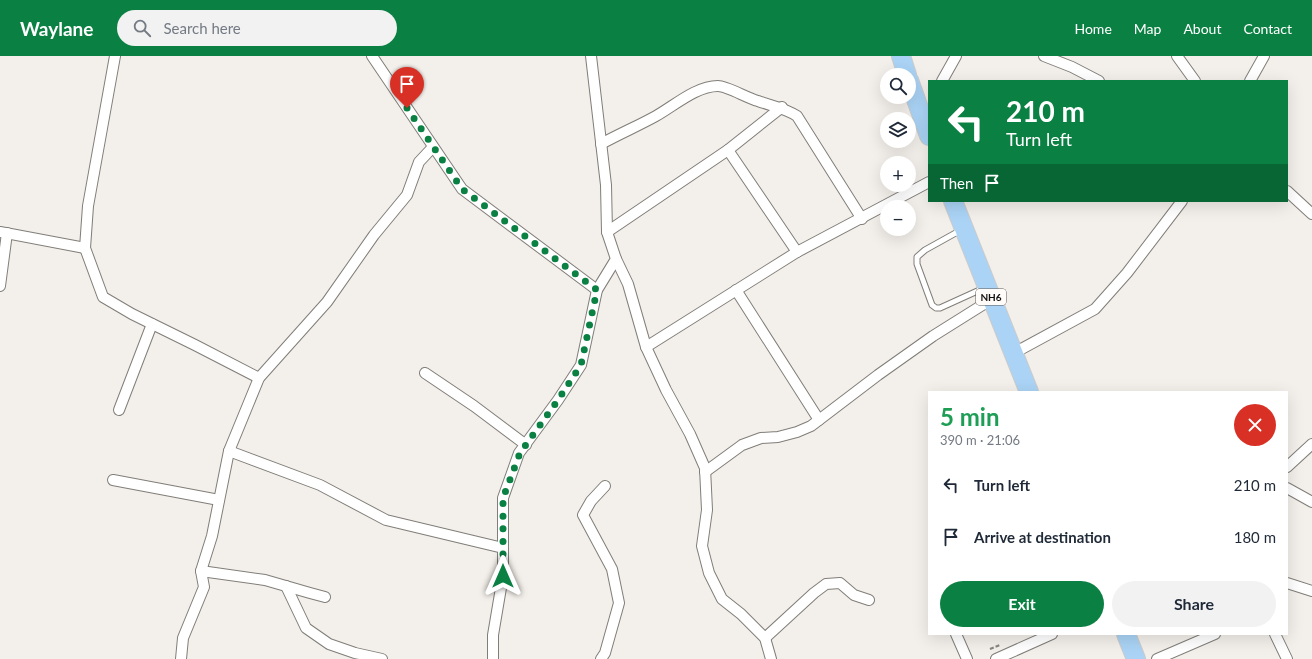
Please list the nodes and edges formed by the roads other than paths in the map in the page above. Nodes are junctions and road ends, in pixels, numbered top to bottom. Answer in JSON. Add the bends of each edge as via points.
{"nodes":[{"id":1,"x":115,"y":56,"type":"edge"},
{"id":2,"x":372,"y":56,"type":"edge"},
{"id":3,"x":591,"y":56,"type":"edge"},
{"id":4,"x":901,"y":56,"type":"edge"},
{"id":5,"x":956,"y":56,"type":"edge"},
{"id":6,"x":1044,"y":56,"type":"edge"},
{"id":7,"x":1177,"y":56,"type":"edge"},
{"id":8,"x":1264,"y":56,"type":"edge"},
{"id":9,"x":905,"y":68,"type":"edge"},
{"id":10,"x":943,"y":80,"type":"edge"},
{"id":11,"x":1097,"y":80,"type":"edge"},
{"id":12,"x":1194,"y":80,"type":"edge"},
{"id":13,"x":1251,"y":80,"type":"edge"},
{"id":14,"x":916,"y":93,"type":"edge"},
{"id":15,"x":782,"y":108,"type":"junction"},
{"id":16,"x":926,"y":112,"type":"edge"},
{"id":17,"x":928,"y":128,"type":"edge"},
{"id":18,"x":601,"y":144,"type":"junction"},
{"id":19,"x":433,"y":147,"type":"junction"},
{"id":20,"x":728,"y":150,"type":"junction"},
{"id":21,"x":928,"y":183,"type":"edge"},
{"id":22,"x":1288,"y":192,"type":"edge"},
{"id":23,"x":953,"y":202,"type":"edge"},
{"id":24,"x":1181,"y":202,"type":"edge"},
{"id":25,"x":1312,"y":214,"type":"edge"},
{"id":26,"x":862,"y":219,"type":"junction"},
{"id":27,"x":964,"y":228,"type":"junction"},
{"id":28,"x":607,"y":232,"type":"junction"},
{"id":29,"x":3,"y":233,"type":"edge"},
{"id":30,"x":85,"y":248,"type":"junction"},
{"id":31,"x":797,"y":252,"type":"junction"},
{"id":32,"x":616,"y":260,"type":"junction"},
{"id":33,"x":0,"y":286,"type":"edge"},
{"id":34,"x":597,"y":290,"type":"junction"},
{"id":35,"x":736,"y":290,"type":"junction"},
{"id":36,"x":990,"y":293,"type":"junction"},
{"id":37,"x":152,"y":324,"type":"junction"},
{"id":38,"x":646,"y":347,"type":"junction"},
{"id":39,"x":1014,"y":352,"type":"junction"},
{"id":40,"x":425,"y":373,"type":"dead end"},
{"id":41,"x":259,"y":378,"type":"junction"},
{"id":42,"x":1029,"y":391,"type":"edge"},
{"id":43,"x":119,"y":410,"type":"dead end"},
{"id":44,"x":818,"y":420,"type":"junction"},
{"id":45,"x":1312,"y":444,"type":"edge"},
{"id":46,"x":526,"y":445,"type":"junction"},
{"id":47,"x":229,"y":450,"type":"junction"},
{"id":48,"x":1288,"y":466,"type":"edge"},
{"id":49,"x":705,"y":472,"type":"junction"},
{"id":50,"x":112,"y":480,"type":"dead end"},
{"id":51,"x":605,"y":486,"type":"dead end"},
{"id":52,"x":1288,"y":489,"type":"edge"},
{"id":53,"x":219,"y":500,"type":"junction"},
{"id":54,"x":1312,"y":502,"type":"edge"},
{"id":55,"x":503,"y":548,"type":"junction"},
{"id":56,"x":201,"y":571,"type":"junction"},
{"id":57,"x":1288,"y":583,"type":"edge"},
{"id":58,"x":286,"y":586,"type":"junction"},
{"id":59,"x":1312,"y":591,"type":"edge"},
{"id":60,"x":325,"y":596,"type":"dead end"},
{"id":61,"x":870,"y":600,"type":"dead end"},
{"id":62,"x":956,"y":635,"type":"edge"},
{"id":63,"x":1050,"y":635,"type":"edge"},
{"id":64,"x":1126,"y":635,"type":"edge"},
{"id":65,"x":1212,"y":635,"type":"edge"},
{"id":66,"x":1275,"y":635,"type":"edge"},
{"id":67,"x":765,"y":638,"type":"junction"},
{"id":68,"x":181,"y":659,"type":"edge"},
{"id":69,"x":382,"y":659,"type":"edge"},
{"id":70,"x":493,"y":659,"type":"edge"},
{"id":71,"x":601,"y":659,"type":"edge"},
{"id":72,"x":771,"y":659,"type":"edge"},
{"id":73,"x":967,"y":659,"type":"edge"},
{"id":74,"x":996,"y":659,"type":"edge"},
{"id":75,"x":1136,"y":659,"type":"edge"},
{"id":76,"x":1157,"y":659,"type":"edge"},
{"id":77,"x":1287,"y":659,"type":"edge"}],
"edges":[{"from":1,"to":30,"type":"street","via":[[88,206]]},
{"from":2,"to":19,"type":"street"},
{"from":3,"to":18,"type":"street"},
{"from":4,"to":9,"type":"highway"},
{"from":5,"to":10,"type":"street"},
{"from":6,"to":11,"type":"street"},
{"from":7,"to":12,"type":"street"},
{"from":8,"to":13,"type":"street"},
{"from":14,"to":16,"type":"highway"},
{"from":15,"to":18,"type":"street","via":[[720,86],[709,86]]},
{"from":15,"to":20,"type":"street"},
{"from":15,"to":26,"type":"street","via":[[797,116]]},
{"from":16,"to":17,"type":"highway"},
{"from":18,"to":28,"type":"street","via":[[606,185]]},
{"from":19,"to":34,"type":"street","via":[[462,189]]},
{"from":19,"to":41,"type":"street","via":[[419,162],[407,195],[374,235],[327,302]]},
{"from":20,"to":28,"type":"street"},
{"from":20,"to":31,"type":"street"},
{"from":21,"to":26,"type":"street"},
{"from":22,"to":25,"type":"street"},
{"from":23,"to":27,"type":"highway","number":"NH6"},
{"from":24,"to":39,"type":"street","via":[[1127,273],[1095,309]]},
{"from":26,"to":31,"type":"street"},
{"from":27,"to":36,"type":"highway","number":"NH6"},
{"from":27,"to":36,"type":"lane","via":[[932,246],[917,258],[932,305],[940,308]]},
{"from":28,"to":32,"type":"street"},
{"from":29,"to":30,"type":"street"},
{"from":29,"to":33,"type":"street"},
{"from":30,"to":37,"type":"street","via":[[103,297]]},
{"from":31,"to":35,"type":"street"},
{"from":32,"to":34,"type":"street"},
{"from":32,"to":38,"type":"street","via":[[628,284]]},
{"from":34,"to":46,"type":"street","via":[[581,365]]},
{"from":35,"to":38,"type":"street"},
{"from":35,"to":44,"type":"street"},
{"from":36,"to":39,"type":"highway","number":"NH6"},
{"from":36,"to":44,"type":"street"},
{"from":37,"to":41,"type":"street"},
{"from":37,"to":43,"type":"street"},
{"from":38,"to":49,"type":"street","via":[[690,434]]},
{"from":39,"to":42,"type":"highway","number":"NH6"},
{"from":40,"to":46,"type":"street"},
{"from":41,"to":47,"type":"street"},
{"from":44,"to":49,"type":"street","via":[[797,432],[761,438],[742,445]]},
{"from":45,"to":48,"type":"street"},
{"from":46,"to":55,"type":"street","via":[[520,453],[503,498]]},
{"from":47,"to":53,"type":"street"},
{"from":47,"to":55,"type":"street","via":[[320,485],[386,520]]},
{"from":49,"to":67,"type":"street","via":[[707,510],[702,546],[709,573],[722,599]]},
{"from":50,"to":53,"type":"street"},
{"from":51,"to":71,"type":"street","via":[[591,501],[583,515],[612,569],[619,603],[605,654]]},
{"from":52,"to":54,"type":"street"},
{"from":53,"to":56,"type":"street","via":[[212,536]]},
{"from":55,"to":70,"type":"street","via":[[503,576],[493,635]]},
{"from":56,"to":58,"type":"street","via":[[265,580]]},
{"from":56,"to":68,"type":"street","via":[[204,586],[183,638]]},
{"from":57,"to":59,"type":"street"},
{"from":58,"to":60,"type":"street"},
{"from":58,"to":69,"type":"street","via":[[306,628],[329,644]]},
{"from":61,"to":67,"type":"street","via":[[854,595],[840,583],[826,584]]},
{"from":62,"to":73,"type":"street"},
{"from":63,"to":74,"type":"street"},
{"from":64,"to":75,"type":"highway"},
{"from":65,"to":76,"type":"street"},
{"from":66,"to":77,"type":"street"},
{"from":67,"to":72,"type":"street"}]}
